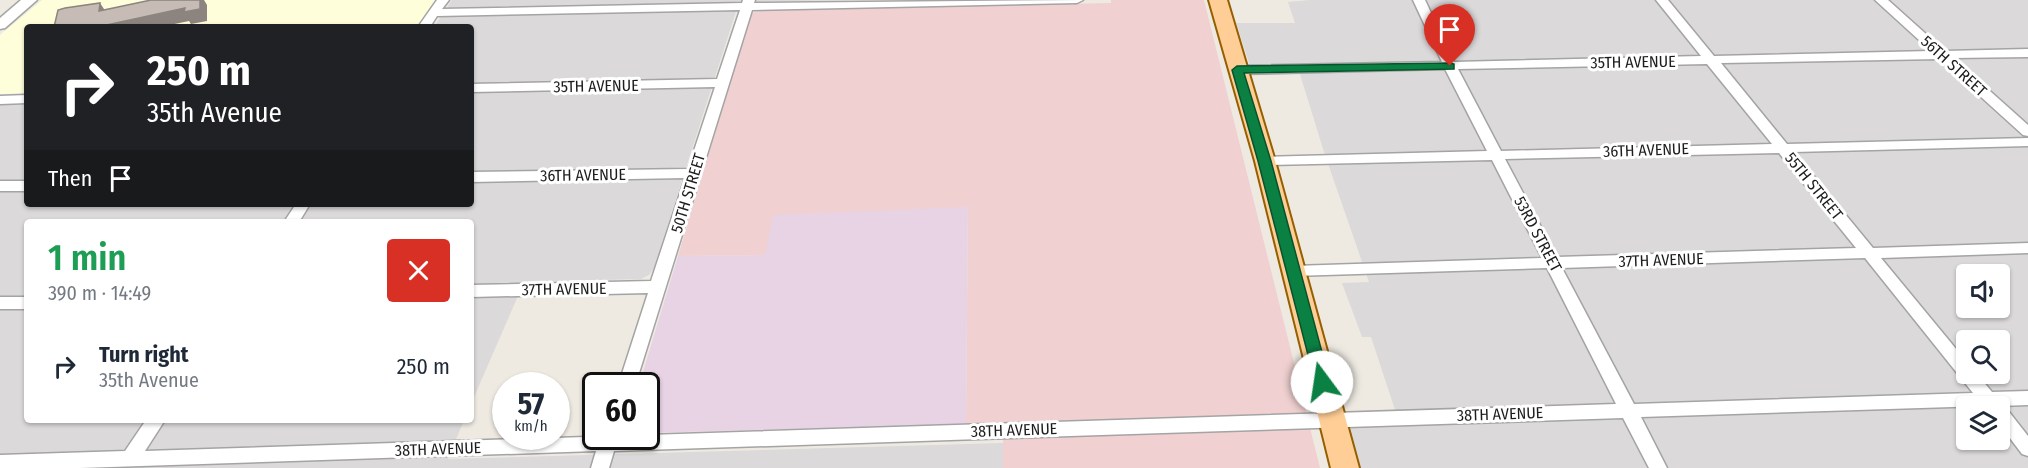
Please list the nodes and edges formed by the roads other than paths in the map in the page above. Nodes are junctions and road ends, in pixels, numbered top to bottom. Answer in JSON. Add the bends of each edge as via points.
{"nodes":[{"id":1,"x":30,"y":0,"type":"edge"},
{"id":2,"x":443,"y":0,"type":"edge"},
{"id":3,"x":1077,"y":0,"type":"edge"},
{"id":4,"x":1218,"y":0,"type":"edge"},
{"id":5,"x":1419,"y":0,"type":"edge"},
{"id":6,"x":1662,"y":0,"type":"edge"},
{"id":7,"x":1881,"y":0,"type":"edge"},
{"id":8,"x":971,"y":1,"type":"edge"},
{"id":9,"x":748,"y":3,"type":"edge"},
{"id":10,"x":434,"y":13,"type":"junction"},
{"id":11,"x":426,"y":24,"type":"edge"},
{"id":12,"x":0,"y":25,"type":"edge"},
{"id":13,"x":2028,"y":53,"type":"edge"},
{"id":14,"x":1942,"y":55,"type":"junction"},
{"id":15,"x":1711,"y":61,"type":"junction"},
{"id":16,"x":1450,"y":66,"type":"junction"},
{"id":17,"x":1237,"y":70,"type":"junction"},
{"id":18,"x":722,"y":83,"type":"junction"},
{"id":19,"x":474,"y":88,"type":"edge"},
{"id":20,"x":24,"y":99,"type":"edge"},
{"id":21,"x":0,"y":100,"type":"edge"},
{"id":22,"x":2028,"y":132,"type":"edge"},
{"id":23,"x":2028,"y":142,"type":"edge"},
{"id":24,"x":1782,"y":147,"type":"junction"},
{"id":25,"x":1496,"y":154,"type":"junction"},
{"id":26,"x":1264,"y":161,"type":"junction"},
{"id":27,"x":694,"y":173,"type":"junction"},
{"id":28,"x":474,"y":177,"type":"edge"},
{"id":29,"x":0,"y":186,"type":"edge"},
{"id":30,"x":24,"y":186,"type":"edge"},
{"id":31,"x":2028,"y":248,"type":"edge"},
{"id":32,"x":1869,"y":253,"type":"junction"},
{"id":33,"x":1553,"y":263,"type":"junction"},
{"id":34,"x":1293,"y":271,"type":"junction"},
{"id":35,"x":658,"y":287,"type":"junction"},
{"id":36,"x":474,"y":291,"type":"edge"},
{"id":37,"x":0,"y":303,"type":"edge"},
{"id":38,"x":24,"y":303,"type":"edge"},
{"id":39,"x":1956,"y":360,"type":"edge"},
{"id":40,"x":631,"y":372,"type":"edge"},
{"id":41,"x":1976,"y":384,"type":"edge"},
{"id":42,"x":1986,"y":396,"type":"edge"},
{"id":43,"x":2028,"y":398,"type":"edge"},
{"id":44,"x":2010,"y":402,"type":"edge"},
{"id":45,"x":1956,"y":407,"type":"edge"},
{"id":46,"x":1629,"y":411,"type":"junction"},
{"id":47,"x":1332,"y":419,"type":"junction"},
{"id":48,"x":154,"y":423,"type":"edge"},
{"id":49,"x":2010,"y":426,"type":"edge"},
{"id":50,"x":660,"y":438,"type":"edge"},
{"id":51,"x":582,"y":441,"type":"edge"},
{"id":52,"x":2028,"y":449,"type":"edge"},
{"id":53,"x":605,"y":450,"type":"edge"},
{"id":54,"x":130,"y":459,"type":"junction"},
{"id":55,"x":0,"y":463,"type":"edge"},
{"id":56,"x":600,"y":468,"type":"edge"},
{"id":57,"x":1345,"y":468,"type":"edge"},
{"id":58,"x":1658,"y":468,"type":"edge"}],
"edges":[{"from":1,"to":12,"type":"street"},
{"from":2,"to":10,"type":"street"},
{"from":3,"to":8,"type":"street"},
{"from":4,"to":17,"type":"main road"},
{"from":5,"to":16,"type":"street","name":"53RD STREET"},
{"from":6,"to":15,"type":"street","name":"55TH STREET"},
{"from":7,"to":14,"type":"street","name":"56TH STREET"},
{"from":8,"to":9,"type":"street"},
{"from":9,"to":10,"type":"street"},
{"from":9,"to":18,"type":"street","name":"50TH STREET"},
{"from":10,"to":11,"type":"street"},
{"from":13,"to":14,"type":"street","name":"35TH AVENUE"},
{"from":14,"to":15,"type":"street","name":"35TH AVENUE"},
{"from":14,"to":22,"type":"street","name":"56TH STREET"},
{"from":15,"to":16,"type":"street","name":"35TH AVENUE"},
{"from":15,"to":24,"type":"street","name":"55TH STREET"},
{"from":16,"to":17,"type":"street","name":"35TH AVENUE"},
{"from":16,"to":25,"type":"street","name":"53RD STREET"},
{"from":17,"to":26,"type":"main road"},
{"from":18,"to":19,"type":"street","name":"35TH AVENUE"},
{"from":18,"to":27,"type":"street","name":"50TH STREET"},
{"from":20,"to":21,"type":"street"},
{"from":23,"to":24,"type":"street","name":"36TH AVENUE"},
{"from":24,"to":25,"type":"street","name":"36TH AVENUE"},
{"from":24,"to":32,"type":"street","name":"55TH STREET"},
{"from":25,"to":26,"type":"street","name":"36TH AVENUE"},
{"from":25,"to":33,"type":"street","name":"53RD STREET"},
{"from":26,"to":34,"type":"main road"},
{"from":27,"to":28,"type":"street","name":"36TH AVENUE"},
{"from":27,"to":35,"type":"street","name":"50TH STREET"},
{"from":29,"to":30,"type":"street"},
{"from":31,"to":32,"type":"street","name":"37TH AVENUE"},
{"from":32,"to":33,"type":"street","name":"37TH AVENUE"},
{"from":32,"to":39,"type":"street","name":"55TH STREET"},
{"from":33,"to":34,"type":"street","name":"37TH AVENUE"},
{"from":33,"to":46,"type":"street","name":"53RD STREET"},
{"from":34,"to":47,"type":"main road"},
{"from":35,"to":36,"type":"street","name":"37TH AVENUE"},
{"from":35,"to":40,"type":"street","name":"50TH STREET"},
{"from":37,"to":38,"type":"street"},
{"from":41,"to":42,"type":"street","name":"55TH STREET"},
{"from":43,"to":44,"type":"street","name":"38TH AVENUE"},
{"from":45,"to":46,"type":"street","name":"38TH AVENUE"},
{"from":46,"to":47,"type":"street","name":"38TH AVENUE"},
{"from":46,"to":58,"type":"street","name":"53RD STREET"},
{"from":47,"to":50,"type":"street","name":"38TH AVENUE"},
{"from":47,"to":57,"type":"main road"},
{"from":48,"to":54,"type":"street"},
{"from":49,"to":52,"type":"street","name":"55TH STREET"},
{"from":51,"to":54,"type":"street","name":"38TH AVENUE"},
{"from":53,"to":56,"type":"street"},
{"from":54,"to":55,"type":"street","name":"38TH AVENUE"}]}
